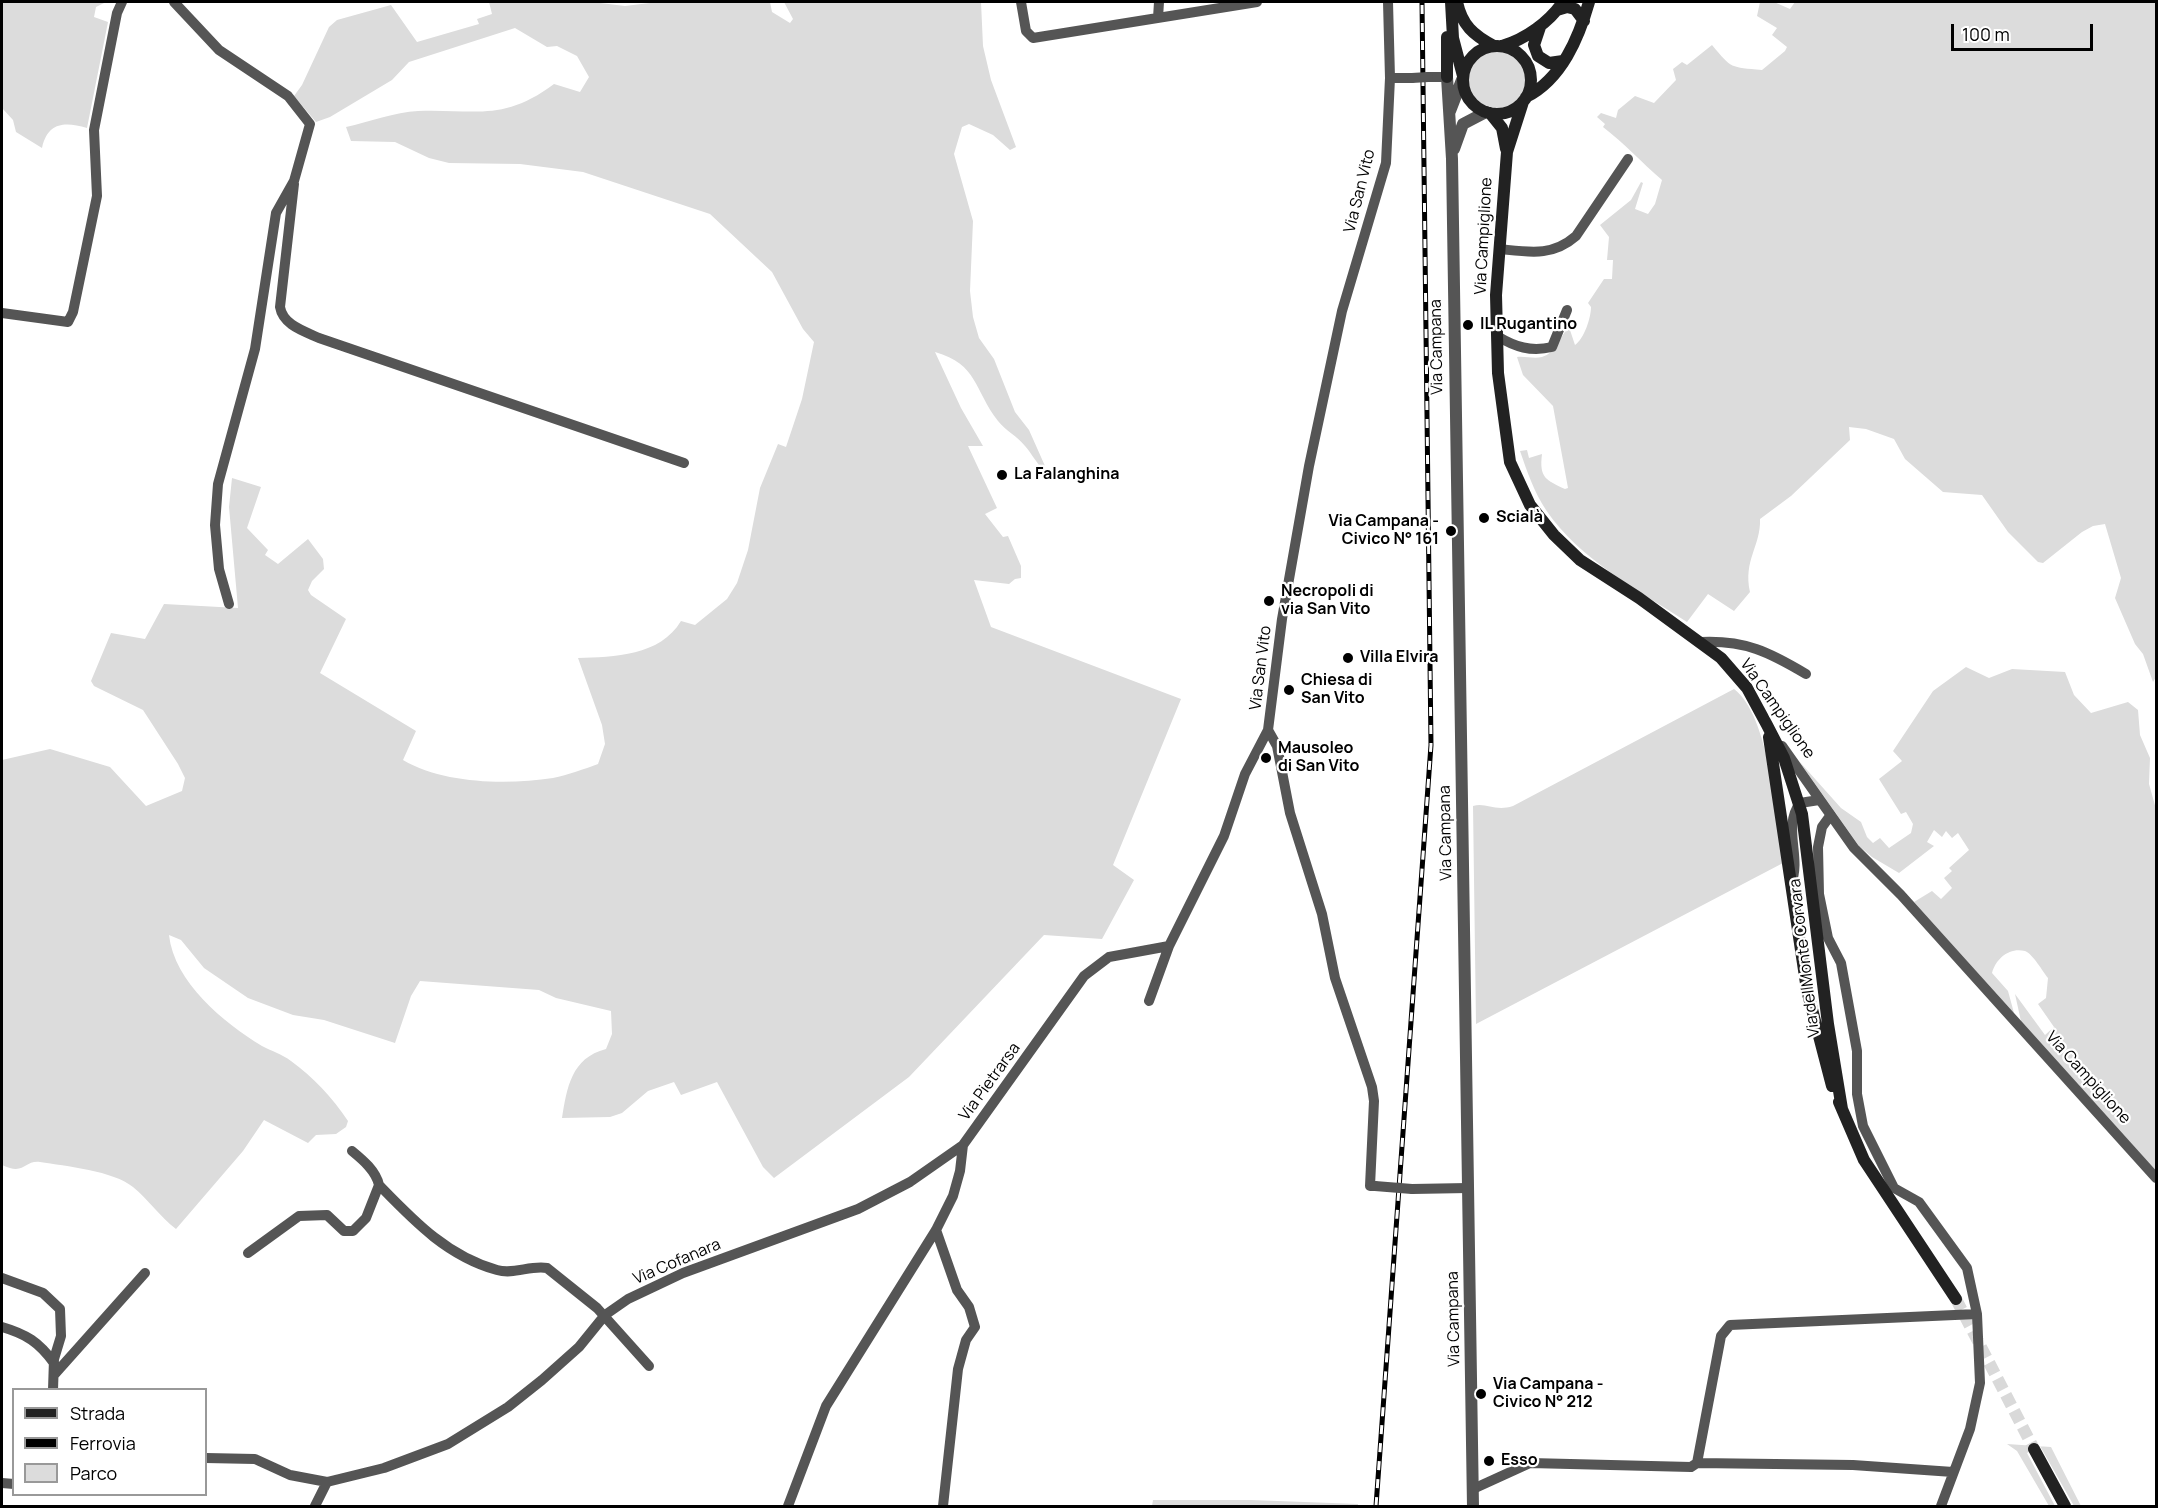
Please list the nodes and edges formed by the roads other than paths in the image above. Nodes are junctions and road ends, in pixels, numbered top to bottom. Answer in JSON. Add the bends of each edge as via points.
{"nodes":[{"id":1,"x":122,"y":2,"type":"edge"},
{"id":2,"x":174,"y":2,"type":"edge"},
{"id":3,"x":1021,"y":2,"type":"edge"},
{"id":4,"x":1159,"y":2,"type":"edge"},
{"id":5,"x":1257,"y":2,"type":"edge"},
{"id":6,"x":1388,"y":2,"type":"edge"},
{"id":7,"x":1589,"y":2,"type":"edge"},
{"id":8,"x":1453,"y":4,"type":"edge"},
{"id":9,"x":1560,"y":6,"type":"edge"},
{"id":10,"x":1158,"y":18,"type":"junction"},
{"id":11,"x":1584,"y":21,"type":"junction"},
{"id":12,"x":1541,"y":25,"type":"junction"},
{"id":13,"x":1498,"y":46,"type":"junction"},
{"id":14,"x":1563,"y":61,"type":"junction"},
{"id":15,"x":1447,"y":77,"type":"junction"},
{"id":16,"x":1390,"y":78,"type":"junction"},
{"id":17,"x":1462,"y":78,"type":"junction"},
{"id":18,"x":1525,"y":99,"type":"junction"},
{"id":19,"x":1488,"y":113,"type":"junction"},
{"id":20,"x":1448,"y":115,"type":"junction"},
{"id":21,"x":1507,"y":152,"type":"junction"},
{"id":22,"x":1452,"y":159,"type":"junction"},
{"id":23,"x":1628,"y":159,"type":"dead end"},
{"id":24,"x":294,"y":181,"type":"junction"},
{"id":25,"x":1499,"y":249,"type":"junction"},
{"id":26,"x":1567,"y":310,"type":"dead end"},
{"id":27,"x":2,"y":314,"type":"edge"},
{"id":28,"x":1497,"y":336,"type":"junction"},
{"id":29,"x":684,"y":463,"type":"dead end"},
{"id":30,"x":229,"y":604,"type":"dead end"},
{"id":31,"x":1701,"y":642,"type":"junction"},
{"id":32,"x":1806,"y":674,"type":"dead end"},
{"id":33,"x":1767,"y":725,"type":"junction"},
{"id":34,"x":1268,"y":730,"type":"junction"},
{"id":35,"x":1820,"y":800,"type":"junction"},
{"id":36,"x":1800,"y":803,"type":"junction"},
{"id":37,"x":1830,"y":816,"type":"junction"},
{"id":38,"x":1791,"y":884,"type":"junction"},
{"id":39,"x":1169,"y":946,"type":"junction"},
{"id":40,"x":1149,"y":1001,"type":"dead end"},
{"id":41,"x":1842,"y":1108,"type":"junction"},
{"id":42,"x":963,"y":1144,"type":"junction"},
{"id":43,"x":352,"y":1151,"type":"dead end"},
{"id":44,"x":2157,"y":1178,"type":"edge"},
{"id":45,"x":379,"y":1185,"type":"junction"},
{"id":46,"x":1468,"y":1188,"type":"junction"},
{"id":47,"x":936,"y":1230,"type":"junction"},
{"id":48,"x":248,"y":1253,"type":"dead end"},
{"id":49,"x":145,"y":1273,"type":"dead end"},
{"id":50,"x":2,"y":1278,"type":"edge"},
{"id":51,"x":1956,"y":1299,"type":"tunnel mouth"},
{"id":52,"x":1977,"y":1314,"type":"junction"},
{"id":53,"x":605,"y":1315,"type":"junction"},
{"id":54,"x":2,"y":1327,"type":"edge"},
{"id":55,"x":54,"y":1363,"type":"junction"},
{"id":56,"x":650,"y":1366,"type":"dead end"},
{"id":57,"x":54,"y":1375,"type":"junction"},
{"id":58,"x":53,"y":1388,"type":"edge"},
{"id":59,"x":2034,"y":1449,"type":"tunnel mouth"},
{"id":60,"x":207,"y":1458,"type":"edge"},
{"id":61,"x":1697,"y":1463,"type":"junction"},
{"id":62,"x":1953,"y":1472,"type":"junction"},
{"id":63,"x":327,"y":1482,"type":"junction"},
{"id":64,"x":1473,"y":1489,"type":"junction"},
{"id":65,"x":315,"y":1506,"type":"edge"},
{"id":66,"x":788,"y":1506,"type":"edge"},
{"id":67,"x":943,"y":1506,"type":"edge"},
{"id":68,"x":1473,"y":1506,"type":"edge"},
{"id":69,"x":1941,"y":1506,"type":"edge"},
{"id":70,"x":2065,"y":1506,"type":"edge"}],
"edges":[{"from":1,"to":27,"type":"street","via":[[97,111],[97,196],[73,312],[68,322]]},
{"from":2,"to":24,"type":"street","via":[[219,50],[288,96],[310,124]]},
{"from":3,"to":10,"type":"street","via":[[1026,32],[1033,38]]},
{"from":4,"to":10,"type":"street"},
{"from":5,"to":10,"type":"street"},
{"from":6,"to":16,"type":"street","name":"Via San Vito"},
{"from":7,"to":11,"type":"main road"},
{"from":8,"to":13,"type":"main road","via":[[1470,31]]},
{"from":8,"to":15,"type":"main road","via":[[1447,37]]},
{"from":8,"to":17,"type":"main road","via":[[1453,38]]},
{"from":9,"to":11,"type":"main road","via":[[1575,9]]},
{"from":9,"to":12,"type":"main road"},
{"from":11,"to":14,"type":"main road"},
{"from":12,"to":13,"type":"main road","via":[[1520,39]]},
{"from":12,"to":14,"type":"main road","via":[[1534,39],[1535,51],[1543,60]]},
{"from":13,"to":17,"type":"main road","via":[[1473,55]]},
{"from":13,"to":18,"type":"main road","via":[[1517,52],[1528,65],[1531,81]]},
{"from":14,"to":18,"type":"main road"},
{"from":15,"to":16,"type":"street","bridge":true},
{"from":15,"to":20,"type":"street","name":"Via Campana"},
{"from":16,"to":34,"type":"street","name":"Via San Vito","via":[[1386,163],[1342,311],[1309,466],[1282,619]]},
{"from":17,"to":19,"type":"main road","via":[[1472,103]]},
{"from":17,"to":20,"type":"street"},
{"from":18,"to":19,"type":"main road","via":[[1504,113]]},
{"from":18,"to":21,"type":"main road","name":"Via Campiglione"},
{"from":19,"to":21,"type":"main road","name":"Via Campiglione","via":[[1502,128]]},
{"from":19,"to":22,"type":"street","name":"Via Campana","via":[[1470,119],[1460,129]]},
{"from":20,"to":22,"type":"street","name":"Via Campana"},
{"from":21,"to":25,"type":"main road","name":"Via Campiglione"},
{"from":22,"to":46,"type":"street","name":"Via Campana"},
{"from":23,"to":25,"type":"street","via":[[1568,243],[1557,250],[1538,252]]},
{"from":24,"to":29,"type":"street","via":[[280,307],[293,326]]},
{"from":24,"to":30,"type":"street","via":[[276,213],[255,349],[218,484],[219,569]]},
{"from":25,"to":28,"type":"main road","name":"Via Campiglione"},
{"from":26,"to":28,"type":"street","via":[[1552,347],[1516,348]]},
{"from":28,"to":31,"type":"main road","name":"Via Campiglione","via":[[1510,462],[1530,505],[1580,560]]},
{"from":31,"to":32,"type":"street","via":[[1751,646]]},
{"from":31,"to":33,"type":"main road","name":"Via Campiglione","via":[[1721,658],[1746,688]]},
{"from":33,"to":35,"type":"street","name":"Via Campiglione"},
{"from":33,"to":36,"type":"main road","name":"Via del Monte Corvara"},
{"from":33,"to":38,"type":"main road","name":"Via del Monte Corvara"},
{"from":34,"to":39,"type":"street","via":[[1245,774],[1224,836]]},
{"from":34,"to":46,"type":"street","name":"Via San Vito","bridge":true,"via":[[1277,746],[1290,813],[1316,893],[1335,978],[1372,1087],[1373,1186]]},
{"from":35,"to":36,"type":"street"},
{"from":35,"to":37,"type":"street","name":"Via Campiglione"},
{"from":36,"to":38,"type":"street","name":"Via del Monte Corvara","via":[[1791,827],[1796,868]]},
{"from":36,"to":41,"type":"main road","name":"Via del Monte Corvara"},
{"from":37,"to":44,"type":"street","name":"Via Campiglione","via":[[1854,848]]},
{"from":37,"to":52,"type":"street","via":[[1822,827],[1818,847],[1819,894],[1827,938],[1840,963],[1855,1040],[1857,1094],[1863,1126],[1894,1188],[1919,1202],[1967,1268]]},
{"from":38,"to":41,"type":"main road","name":"Via del Monte Corvara","via":[[1815,1028]]},
{"from":39,"to":40,"type":"street"},
{"from":39,"to":42,"type":"street","name":"Via Pietrarsa","via":[[1108,957],[1084,976]]},
{"from":41,"to":51,"type":"main road","name":"Via del Monte Corvara","via":[[1864,1160]]},
{"from":42,"to":47,"type":"street","name":"Via Pietrarsa","via":[[953,1196]]},
{"from":42,"to":53,"type":"street","name":"Via Cofanara","via":[[910,1182],[858,1209],[660,1282]]},
{"from":43,"to":45,"type":"street","via":[[378,1178]]},
{"from":45,"to":48,"type":"street","via":[[366,1218],[353,1231],[344,1232],[327,1215],[299,1216]]},
{"from":45,"to":53,"type":"street","via":[[427,1234],[453,1251],[497,1270],[547,1268]]},
{"from":46,"to":64,"type":"street","name":"Via Campana"},
{"from":47,"to":66,"type":"street","name":"Via Pietrarsa","via":[[826,1406]]},
{"from":47,"to":67,"type":"street","via":[[975,1327],[966,1340],[958,1369]]},
{"from":49,"to":57,"type":"street"},
{"from":50,"to":55,"type":"street","via":[[43,1293],[60,1309],[62,1336]]},
{"from":52,"to":61,"type":"street","via":[[1730,1325],[1721,1335]]},
{"from":52,"to":62,"type":"street","via":[[1980,1383],[1970,1428]]},
{"from":53,"to":56,"type":"street","via":[[608,1323]]},
{"from":53,"to":63,"type":"street","name":"Via Cofanara","via":[[579,1347],[543,1380],[448,1444],[384,1468]]},
{"from":54,"to":55,"type":"street","via":[[36,1341]]},
{"from":55,"to":57,"type":"street"},
{"from":57,"to":58,"type":"street"},
{"from":59,"to":70,"type":"main road"},
{"from":60,"to":63,"type":"street","name":"Via Cofanara","via":[[255,1459],[290,1475]]},
{"from":61,"to":62,"type":"street","via":[[1853,1465]]},
{"from":61,"to":64,"type":"street","via":[[1691,1467],[1530,1463]]},
{"from":62,"to":69,"type":"street"},
{"from":63,"to":65,"type":"street"},
{"from":64,"to":68,"type":"street","name":"Via Campana"}]}
